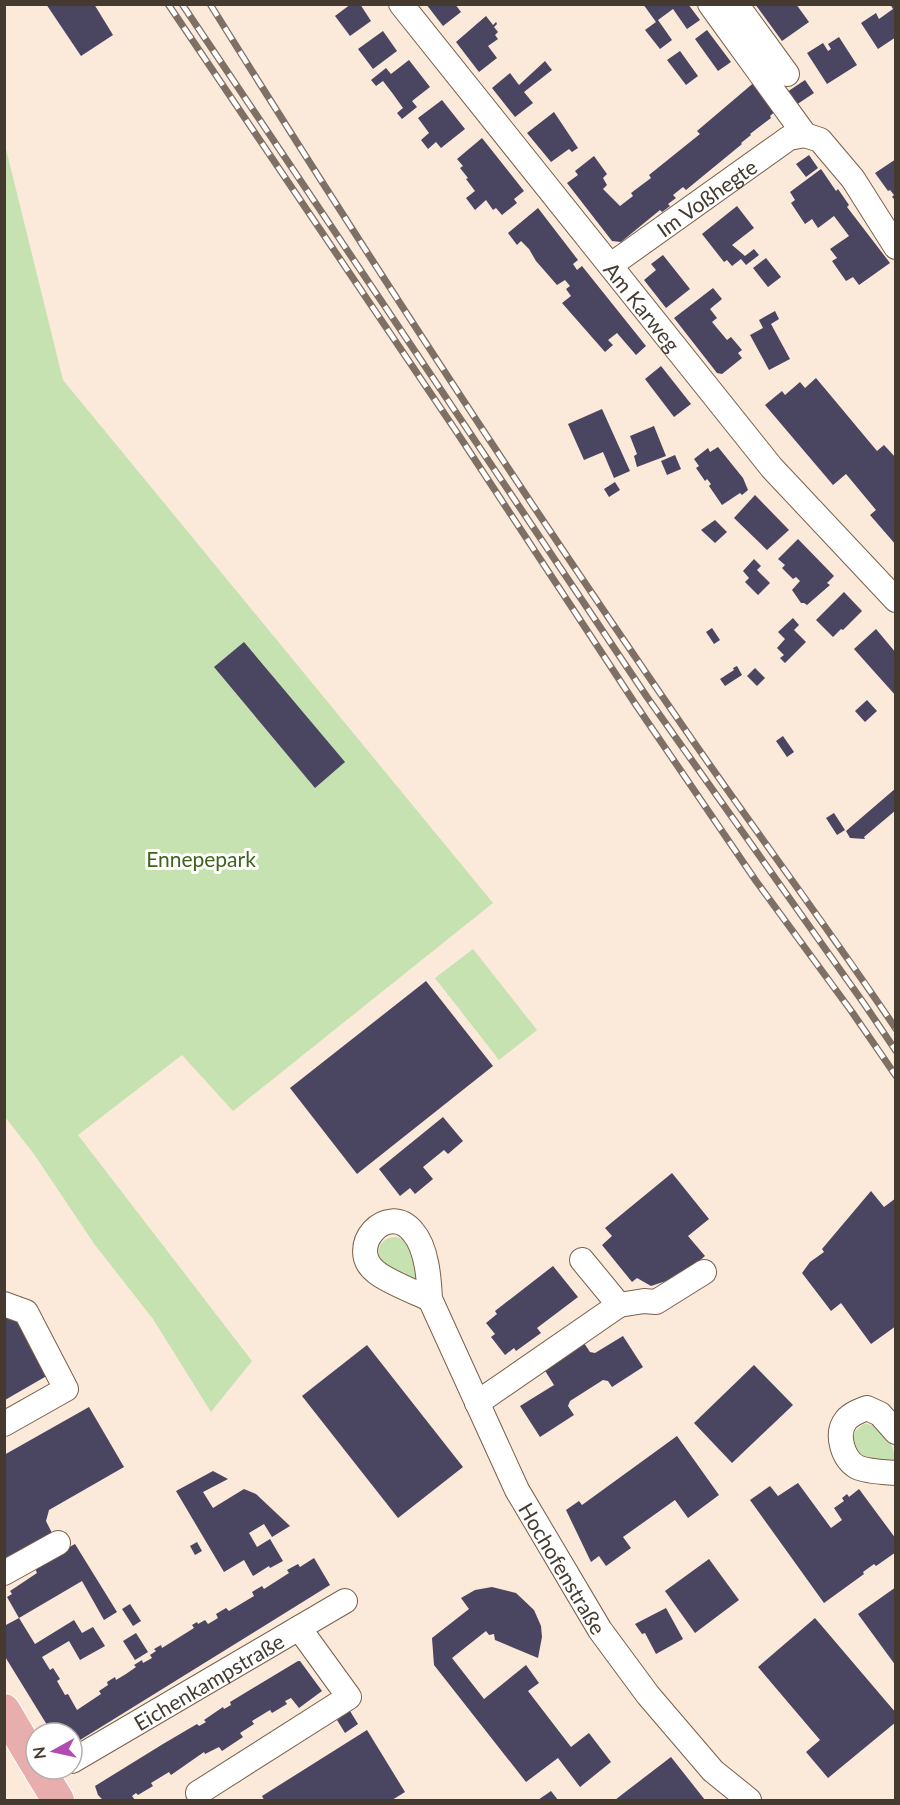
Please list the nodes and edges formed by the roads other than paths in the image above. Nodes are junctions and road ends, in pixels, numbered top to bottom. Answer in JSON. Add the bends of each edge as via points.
{"nodes":[{"id":1,"x":401,"y":4,"type":"edge"},
{"id":2,"x":710,"y":4,"type":"edge"},
{"id":3,"x":736,"y":4,"type":"edge"},
{"id":4,"x":787,"y":74,"type":"dead end"},
{"id":5,"x":805,"y":135,"type":"junction"},
{"id":6,"x":896,"y":247,"type":"edge"},
{"id":7,"x":611,"y":265,"type":"junction"},
{"id":8,"x":896,"y":600,"type":"edge"},
{"id":9,"x":582,"y":1260,"type":"dead end"},
{"id":10,"x":704,"y":1272,"type":"dead end"},
{"id":11,"x":430,"y":1299,"type":"dead end"},
{"id":12,"x":4,"y":1304,"type":"edge"},
{"id":13,"x":619,"y":1305,"type":"junction"},
{"id":14,"x":477,"y":1402,"type":"junction"},
{"id":15,"x":4,"y":1424,"type":"edge"},
{"id":16,"x":896,"y":1432,"type":"edge"},
{"id":17,"x":896,"y":1473,"type":"edge"},
{"id":18,"x":58,"y":1543,"type":"dead end"},
{"id":19,"x":4,"y":1574,"type":"edge"},
{"id":20,"x":345,"y":1601,"type":"dead end"},
{"id":21,"x":299,"y":1628,"type":"junction"},
{"id":22,"x":4,"y":1710,"type":"edge"},
{"id":23,"x":24,"y":1741,"type":"edge"},
{"id":24,"x":84,"y":1754,"type":"edge"},
{"id":25,"x":198,"y":1793,"type":"dead end"},
{"id":26,"x":749,"y":1800,"type":"edge"}],
"edges":[{"from":1,"to":7,"type":"street","name":"Am Karweg"},
{"from":2,"to":5,"type":"street"},
{"from":3,"to":4,"type":"street"},
{"from":5,"to":6,"type":"street","via":[[820,140],[853,179]]},
{"from":5,"to":7,"type":"street","name":"Im Voßhegte","via":[[789,138]]},
{"from":7,"to":8,"type":"street","name":"Am Karweg","via":[[772,468]]},
{"from":9,"to":13,"type":"street"},
{"from":10,"to":13,"type":"street","via":[[656,1302]]},
{"from":11,"to":14,"type":"street","name":"Hochofenstraße"},
{"from":12,"to":15,"type":"street","via":[[26,1312],[66,1389]]},
{"from":13,"to":14,"type":"street"},
{"from":14,"to":26,"type":"street","name":"Hochofenstraße","via":[[517,1490],[600,1630],[648,1695],[713,1771]]},
{"from":16,"to":17,"type":"street","via":[[880,1414],[867,1408],[847,1418],[841,1436],[842,1446],[854,1465]]},
{"from":18,"to":19,"type":"street"},
{"from":20,"to":21,"type":"street","name":"Eichenkampstraße"},
{"from":21,"to":24,"type":"street","name":"Eichenkampstraße"},
{"from":21,"to":25,"type":"street","via":[[349,1697]]},
{"from":22,"to":23,"type":"main road"}]}
